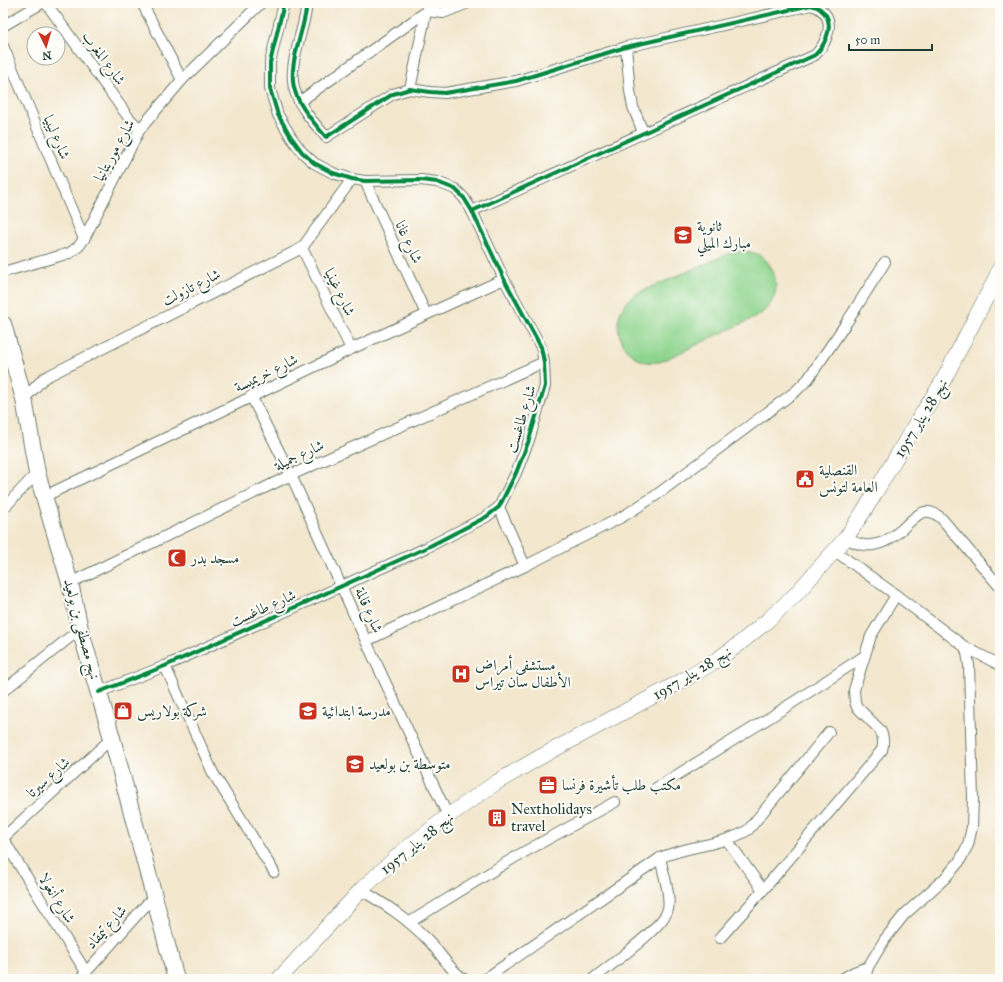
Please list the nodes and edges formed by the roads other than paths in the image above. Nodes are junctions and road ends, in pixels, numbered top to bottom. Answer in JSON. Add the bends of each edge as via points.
{"nodes":[{"id":1,"x":42,"y":3,"type":"edge"},
{"id":2,"x":46,"y":3,"type":"edge"},
{"id":3,"x":142,"y":3,"type":"edge"},
{"id":4,"x":261,"y":3,"type":"edge"},
{"id":5,"x":284,"y":3,"type":"edge"},
{"id":6,"x":307,"y":3,"type":"edge"},
{"id":7,"x":468,"y":3,"type":"edge"},
{"id":8,"x":428,"y":7,"type":"edge"},
{"id":9,"x":3,"y":26,"type":"edge"},
{"id":10,"x":3,"y":46,"type":"edge"},
{"id":11,"x":626,"y":47,"type":"junction"},
{"id":12,"x":182,"y":80,"type":"junction"},
{"id":13,"x":410,"y":89,"type":"junction"},
{"id":14,"x":299,"y":102,"type":"junction"},
{"id":15,"x":140,"y":129,"type":"junction"},
{"id":16,"x":643,"y":132,"type":"junction"},
{"id":17,"x":352,"y":180,"type":"junction"},
{"id":18,"x":365,"y":181,"type":"junction"},
{"id":19,"x":472,"y":211,"type":"junction"},
{"id":20,"x":84,"y":239,"type":"junction"},
{"id":21,"x":302,"y":248,"type":"junction"},
{"id":22,"x":885,"y":262,"type":"dead end"},
{"id":23,"x":1000,"y":268,"type":"edge"},
{"id":24,"x":3,"y":272,"type":"edge"},
{"id":25,"x":504,"y":279,"type":"junction"},
{"id":26,"x":426,"y":314,"type":"junction"},
{"id":27,"x":3,"y":324,"type":"edge"},
{"id":28,"x":6,"y":344,"type":"edge"},
{"id":29,"x":351,"y":349,"type":"junction"},
{"id":30,"x":544,"y":362,"type":"junction"},
{"id":31,"x":251,"y":396,"type":"junction"},
{"id":32,"x":24,"y":399,"type":"junction"},
{"id":33,"x":37,"y":473,"type":"junction"},
{"id":34,"x":291,"y":475,"type":"junction"},
{"id":35,"x":43,"y":497,"type":"junction"},
{"id":36,"x":498,"y":507,"type":"junction"},
{"id":37,"x":3,"y":509,"type":"edge"},
{"id":38,"x":846,"y":538,"type":"junction"},
{"id":39,"x":835,"y":551,"type":"junction"},
{"id":40,"x":525,"y":566,"type":"junction"},
{"id":41,"x":70,"y":583,"type":"junction"},
{"id":42,"x":341,"y":586,"type":"junction"},
{"id":43,"x":1000,"y":587,"type":"edge"},
{"id":44,"x":896,"y":595,"type":"junction"},
{"id":45,"x":80,"y":629,"type":"junction"},
{"id":46,"x":366,"y":641,"type":"junction"},
{"id":47,"x":965,"y":647,"type":"junction"},
{"id":48,"x":863,"y":658,"type":"junction"},
{"id":49,"x":1000,"y":665,"type":"edge"},
{"id":50,"x":165,"y":666,"type":"junction"},
{"id":51,"x":3,"y":691,"type":"edge"},
{"id":52,"x":99,"y":692,"type":"junction"},
{"id":53,"x":829,"y":732,"type":"dead end"},
{"id":54,"x":112,"y":738,"type":"junction"},
{"id":55,"x":656,"y":788,"type":"dead end"},
{"id":56,"x":615,"y":802,"type":"dead end"},
{"id":57,"x":448,"y":816,"type":"junction"},
{"id":58,"x":3,"y":838,"type":"edge"},
{"id":59,"x":727,"y":840,"type":"junction"},
{"id":60,"x":660,"y":858,"type":"junction"},
{"id":61,"x":274,"y":872,"type":"dead end"},
{"id":62,"x":361,"y":890,"type":"junction"},
{"id":63,"x":763,"y":890,"type":"junction"},
{"id":64,"x":154,"y":896,"type":"junction"},
{"id":65,"x":410,"y":922,"type":"junction"},
{"id":66,"x":720,"y":938,"type":"dead end"},
{"id":67,"x":868,"y":968,"type":"junction"},
{"id":68,"x":83,"y":975,"type":"edge"},
{"id":69,"x":281,"y":978,"type":"edge"},
{"id":70,"x":176,"y":979,"type":"edge"},
{"id":71,"x":464,"y":979,"type":"edge"},
{"id":72,"x":486,"y":979,"type":"edge"},
{"id":73,"x":592,"y":979,"type":"edge"},
{"id":74,"x":842,"y":979,"type":"edge"},
{"id":75,"x":865,"y":979,"type":"edge"}],
"edges":[{"from":1,"to":9,"type":"street"},
{"from":2,"to":15,"type":"street","name":"شارع المغرب","via":[[129,118]]},
{"from":3,"to":12,"type":"street"},
{"from":4,"to":12,"type":"street","name":"شارع موريتانيا"},
{"from":5,"to":17,"type":"street","name":"شارع طاغست","via":[[270,63],[270,89],[278,115],[302,152],[314,163]]},
{"from":6,"to":14,"type":"street","via":[[294,64],[293,80]]},
{"from":7,"to":8,"type":"street","via":[[443,13]]},
{"from":8,"to":13,"type":"street"},
{"from":8,"to":14,"type":"street"},
{"from":10,"to":20,"type":"street","name":"شارع ليبيا"},
{"from":11,"to":13,"type":"street","via":[[516,81],[445,93]]},
{"from":11,"to":16,"type":"street","via":[[633,107]]},
{"from":11,"to":16,"type":"street","via":[[811,5],[820,9],[829,25],[823,46],[815,55]]},
{"from":12,"to":15,"type":"street","name":"شارع موريتانيا"},
{"from":13,"to":14,"type":"street","via":[[393,94],[326,137]]},
{"from":15,"to":20,"type":"street","name":"شارع موريتانيا"},
{"from":16,"to":19,"type":"street"},
{"from":17,"to":18,"type":"street","name":"شارع طاغست"},
{"from":17,"to":21,"type":"street","name":"شارع تازولت"},
{"from":18,"to":19,"type":"street","name":"شارع طاغست","via":[[437,182],[454,189],[464,198]]},
{"from":18,"to":26,"type":"street","name":"شارع غانا"},
{"from":19,"to":25,"type":"street","name":"شارع طاغست"},
{"from":20,"to":24,"type":"street","name":"شارع موريتانيا","via":[[70,253]]},
{"from":21,"to":29,"type":"street","name":"شارع غينيا"},
{"from":21,"to":32,"type":"street","name":"شارع تازولت","via":[[44,378]]},
{"from":22,"to":40,"type":"street","via":[[830,348],[796,391],[655,496],[622,517]]},
{"from":23,"to":38,"type":"street","name":"نهج 28 يناير 1957","via":[[943,381]]},
{"from":25,"to":26,"type":"street","name":"شارع خريميسة"},
{"from":25,"to":30,"type":"street","name":"شارع طاغست","via":[[541,347]]},
{"from":26,"to":29,"type":"street","name":"شارع خريميسة"},
{"from":27,"to":28,"type":"main road","name":"نهج مصطفى بن بولعيد"},
{"from":28,"to":32,"type":"main road","name":"نهج مصطفى بن بولعيد"},
{"from":29,"to":31,"type":"street","name":"شارع خريميسة"},
{"from":30,"to":34,"type":"street","name":"شارع جميلة"},
{"from":30,"to":36,"type":"street","name":"شارع طاغست","via":[[545,386],[534,425],[516,473]]},
{"from":31,"to":34,"type":"street","name":"شارع قالمة"},
{"from":31,"to":35,"type":"street","name":"شارع خريميسة"},
{"from":32,"to":33,"type":"main road","name":"نهج مصطفى بن بولعيد"},
{"from":33,"to":35,"type":"main road","name":"نهج مصطفى بن بولعيد"},
{"from":33,"to":37,"type":"street"},
{"from":34,"to":41,"type":"street","name":"شارع جميلة"},
{"from":34,"to":42,"type":"street","name":"شارع قالمة"},
{"from":35,"to":41,"type":"main road","name":"نهج مصطفى بن بولعيد"},
{"from":36,"to":40,"type":"street"},
{"from":36,"to":42,"type":"street","name":"شارع طاغست","via":[[486,517],[442,540]]},
{"from":38,"to":39,"type":"street","name":"نهج 28 يناير 1957"},
{"from":38,"to":43,"type":"street","via":[[859,544],[874,545],[884,542],[900,531],[919,514],[934,513]]},
{"from":39,"to":44,"type":"street"},
{"from":39,"to":57,"type":"street","name":"نهج 28 يناير 1957","via":[[767,621],[714,662],[497,782]]},
{"from":40,"to":46,"type":"street"},
{"from":41,"to":45,"type":"main road","name":"نهج مصطفى بن بولعيد"},
{"from":42,"to":46,"type":"street","name":"شارع قالمة"},
{"from":42,"to":50,"type":"street","name":"شارع طاغست"},
{"from":44,"to":47,"type":"street"},
{"from":44,"to":48,"type":"street","via":[[871,636]]},
{"from":45,"to":51,"type":"street"},
{"from":45,"to":52,"type":"main road","name":"نهج مصطفى بن بولعيد"},
{"from":46,"to":57,"type":"street","name":"شارع قالمة"},
{"from":47,"to":49,"type":"street"},
{"from":47,"to":67,"type":"street","via":[[969,665],[971,734],[972,827],[968,845],[960,862],[904,915],[885,939]]},
{"from":48,"to":55,"type":"street"},
{"from":48,"to":63,"type":"street","via":[[854,690],[855,702],[860,712],[880,730],[884,740],[882,750]]},
{"from":50,"to":52,"type":"street","name":"شارع طاغست"},
{"from":50,"to":61,"type":"street","via":[[213,773]]},
{"from":52,"to":54,"type":"main road","name":"نهج مصطفى بن بولعيد"},
{"from":53,"to":59,"type":"street","via":[[754,824]]},
{"from":54,"to":58,"type":"street","name":"شارع سيرتا"},
{"from":54,"to":64,"type":"main road","name":"نهج مصطفى بن بولعيد"},
{"from":56,"to":65,"type":"street","via":[[518,856]]},
{"from":57,"to":62,"type":"street","name":"نهج 28 يناير 1957","via":[[401,853]]},
{"from":58,"to":68,"type":"street","name":"شارع أنغولا"},
{"from":59,"to":60,"type":"street","via":[[678,851]]},
{"from":59,"to":63,"type":"street"},
{"from":60,"to":72,"type":"street"},
{"from":60,"to":73,"type":"street","via":[[668,897],[668,909],[664,918],[654,930]]},
{"from":62,"to":65,"type":"street"},
{"from":62,"to":69,"type":"street","name":"نهج 28 يناير 1957"},
{"from":63,"to":66,"type":"street"},
{"from":64,"to":68,"type":"street","name":"شارع تيمقاد"},
{"from":64,"to":70,"type":"main road","name":"نهج مصطفى بن بولعيد"},
{"from":65,"to":71,"type":"street"},
{"from":67,"to":74,"type":"street"},
{"from":67,"to":75,"type":"street"}]}
